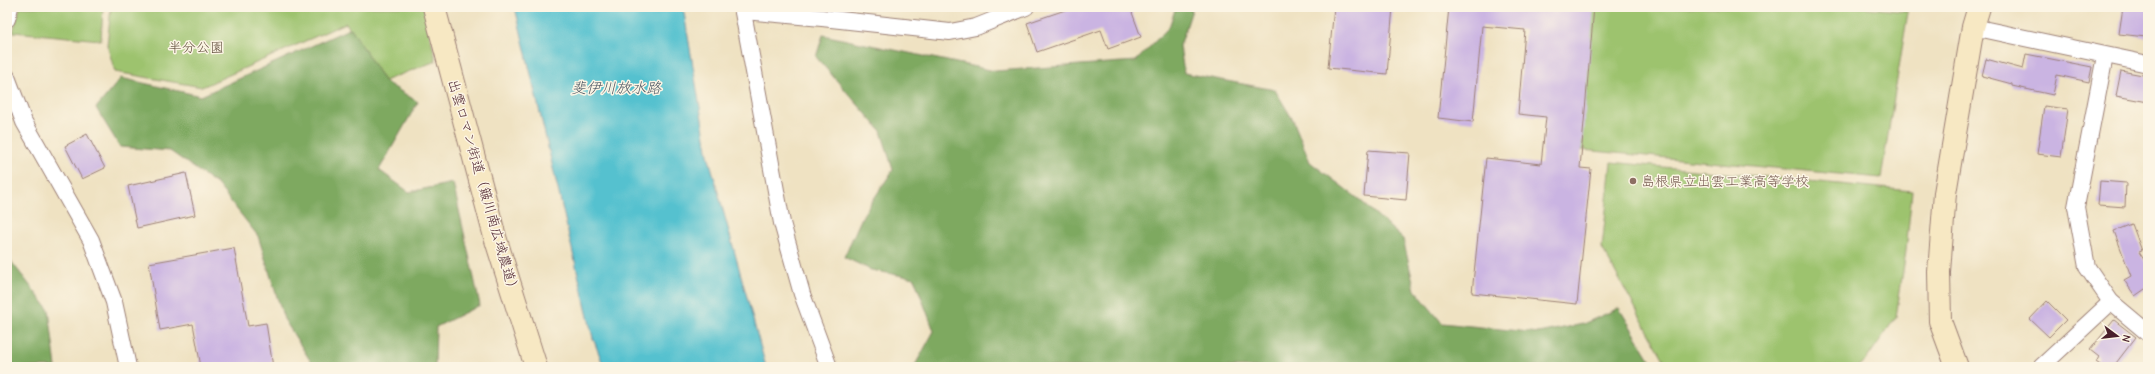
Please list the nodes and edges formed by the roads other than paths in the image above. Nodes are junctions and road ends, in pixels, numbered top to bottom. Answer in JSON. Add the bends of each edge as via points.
{"nodes":[{"id":1,"x":10,"y":7,"type":"edge"},
{"id":2,"x":434,"y":7,"type":"edge"},
{"id":3,"x":1026,"y":7,"type":"edge"},
{"id":4,"x":742,"y":9,"type":"edge"},
{"id":5,"x":1976,"y":17,"type":"edge"},
{"id":6,"x":7,"y":20,"type":"edge"},
{"id":7,"x":2105,"y":56,"type":"junction"},
{"id":8,"x":2148,"y":64,"type":"edge"},
{"id":9,"x":7,"y":77,"type":"edge"},
{"id":10,"x":2111,"y":302,"type":"junction"},
{"id":11,"x":2148,"y":333,"type":"edge"},
{"id":12,"x":128,"y":367,"type":"edge"},
{"id":13,"x":536,"y":367,"type":"edge"},
{"id":14,"x":829,"y":367,"type":"edge"},
{"id":15,"x":1957,"y":367,"type":"edge"},
{"id":16,"x":2041,"y":367,"type":"edge"}],
"edges":[{"from":1,"to":6,"type":"street"},
{"from":2,"to":13,"type":"street","name":"出雲ロマン街道（簸川南広域農道）","via":[[495,237]]},
{"from":3,"to":4,"type":"street","via":[[976,27],[950,32]]},
{"from":4,"to":14,"type":"street","via":[[782,223],[802,294]]},
{"from":5,"to":7,"type":"street"},
{"from":5,"to":15,"type":"street","via":[[1945,193],[1939,272],[1940,321]]},
{"from":7,"to":8,"type":"street"},
{"from":7,"to":10,"type":"street","via":[[2076,207],[2087,267]]},
{"from":9,"to":12,"type":"street","via":[[24,122],[91,240],[114,302]]},
{"from":10,"to":11,"type":"street"},
{"from":10,"to":16,"type":"street"}]}
